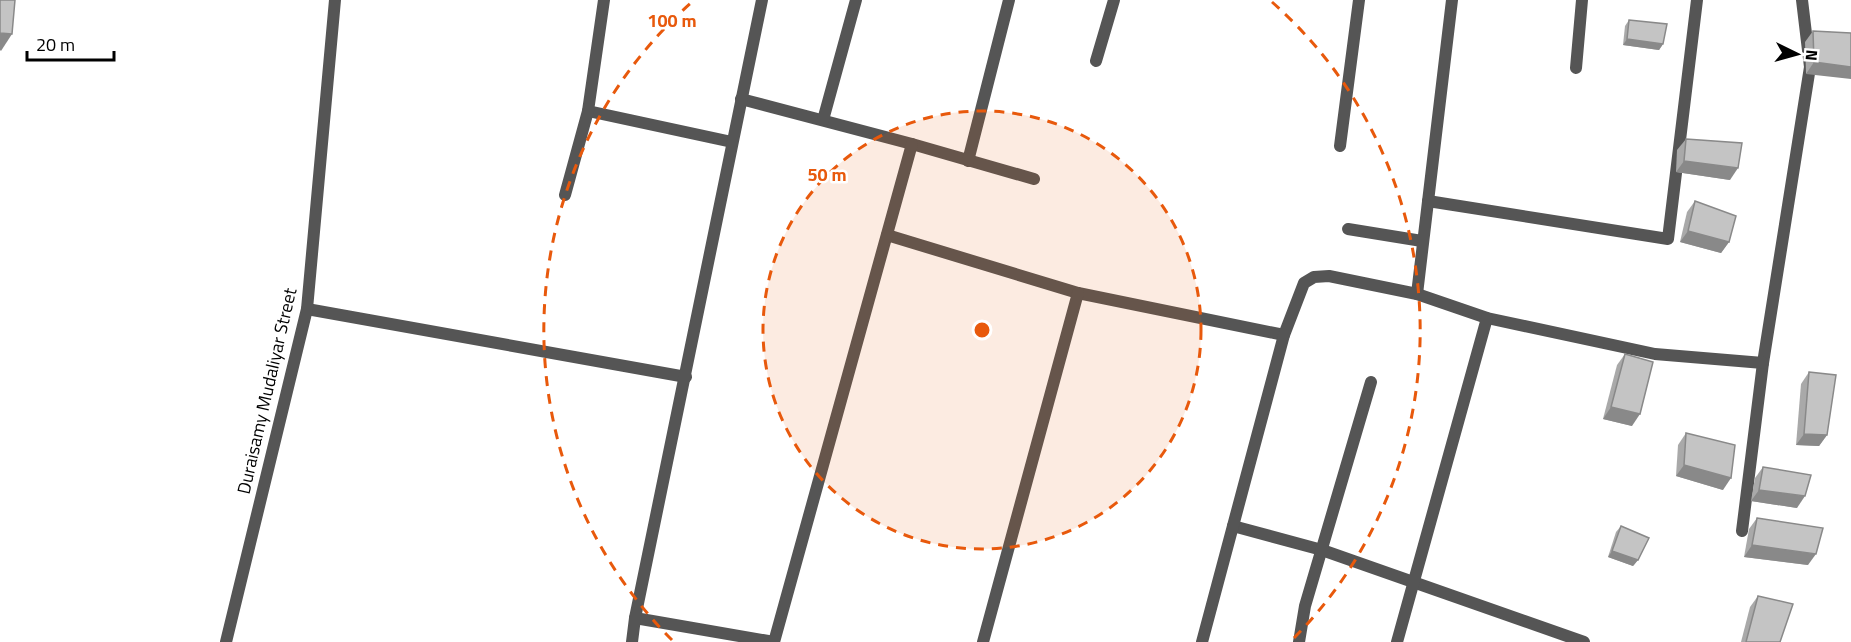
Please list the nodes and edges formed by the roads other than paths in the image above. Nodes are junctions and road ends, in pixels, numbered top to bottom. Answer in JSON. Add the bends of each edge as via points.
{"nodes":[{"id":1,"x":335,"y":0,"type":"edge"},
{"id":2,"x":604,"y":0,"type":"edge"},
{"id":3,"x":762,"y":0,"type":"edge"},
{"id":4,"x":856,"y":0,"type":"edge"},
{"id":5,"x":1009,"y":0,"type":"edge"},
{"id":6,"x":1114,"y":0,"type":"edge"},
{"id":7,"x":1359,"y":0,"type":"edge"},
{"id":8,"x":1452,"y":0,"type":"edge"},
{"id":9,"x":1582,"y":0,"type":"edge"},
{"id":10,"x":1697,"y":0,"type":"edge"},
{"id":11,"x":1803,"y":0,"type":"edge"},
{"id":12,"x":1096,"y":61,"type":"dead end"},
{"id":13,"x":1576,"y":68,"type":"dead end"},
{"id":14,"x":741,"y":99,"type":"junction"},
{"id":15,"x":588,"y":111,"type":"junction"},
{"id":16,"x":823,"y":120,"type":"junction"},
{"id":17,"x":732,"y":142,"type":"junction"},
{"id":18,"x":912,"y":144,"type":"junction"},
{"id":19,"x":1340,"y":146,"type":"dead end"},
{"id":20,"x":968,"y":161,"type":"junction"},
{"id":21,"x":1034,"y":179,"type":"dead end"},
{"id":22,"x":565,"y":195,"type":"dead end"},
{"id":23,"x":1428,"y":201,"type":"junction"},
{"id":24,"x":1348,"y":229,"type":"dead end"},
{"id":25,"x":887,"y":235,"type":"junction"},
{"id":26,"x":1422,"y":241,"type":"junction"},
{"id":27,"x":1078,"y":292,"type":"junction"},
{"id":28,"x":1416,"y":294,"type":"junction"},
{"id":29,"x":307,"y":309,"type":"junction"},
{"id":30,"x":1487,"y":318,"type":"junction"},
{"id":31,"x":1284,"y":335,"type":"junction"},
{"id":32,"x":1763,"y":363,"type":"junction"},
{"id":33,"x":686,"y":377,"type":"junction"},
{"id":34,"x":1371,"y":382,"type":"dead end"},
{"id":35,"x":1233,"y":526,"type":"junction"},
{"id":36,"x":1742,"y":531,"type":"dead end"},
{"id":37,"x":1322,"y":550,"type":"junction"},
{"id":38,"x":1412,"y":582,"type":"junction"},
{"id":39,"x":635,"y":618,"type":"junction"},
{"id":40,"x":226,"y":642,"type":"edge"},
{"id":41,"x":633,"y":642,"type":"edge"},
{"id":42,"x":774,"y":642,"type":"edge"},
{"id":43,"x":983,"y":642,"type":"edge"},
{"id":44,"x":1202,"y":642,"type":"edge"},
{"id":45,"x":1299,"y":642,"type":"edge"},
{"id":46,"x":1397,"y":642,"type":"edge"},
{"id":47,"x":1584,"y":642,"type":"edge"}],
"edges":[{"from":1,"to":29,"type":"street","name":"Duraisamy Mudaliyar Street"},
{"from":2,"to":15,"type":"street"},
{"from":3,"to":14,"type":"street"},
{"from":4,"to":16,"type":"street"},
{"from":5,"to":20,"type":"street"},
{"from":6,"to":12,"type":"street"},
{"from":7,"to":19,"type":"street"},
{"from":8,"to":23,"type":"street"},
{"from":9,"to":13,"type":"street"},
{"from":10,"to":23,"type":"street","via":[[1668,239]]},
{"from":11,"to":32,"type":"street","via":[[1812,35],[1810,67]]},
{"from":14,"to":16,"type":"street"},
{"from":14,"to":17,"type":"street"},
{"from":15,"to":17,"type":"street"},
{"from":15,"to":22,"type":"street"},
{"from":16,"to":18,"type":"street"},
{"from":17,"to":33,"type":"street"},
{"from":18,"to":20,"type":"street"},
{"from":18,"to":25,"type":"street"},
{"from":20,"to":21,"type":"street"},
{"from":23,"to":26,"type":"street"},
{"from":24,"to":26,"type":"street"},
{"from":25,"to":27,"type":"street"},
{"from":25,"to":42,"type":"street"},
{"from":26,"to":28,"type":"street"},
{"from":27,"to":31,"type":"street"},
{"from":27,"to":43,"type":"street"},
{"from":28,"to":30,"type":"street"},
{"from":28,"to":31,"type":"street","via":[[1329,276],[1314,278],[1304,283]]},
{"from":29,"to":33,"type":"street"},
{"from":29,"to":40,"type":"street","name":"Duraisamy Mudaliyar Street"},
{"from":30,"to":32,"type":"street","via":[[1655,354]]},
{"from":30,"to":38,"type":"street"},
{"from":31,"to":35,"type":"street"},
{"from":32,"to":36,"type":"street"},
{"from":33,"to":39,"type":"street"},
{"from":34,"to":37,"type":"street"},
{"from":35,"to":37,"type":"street"},
{"from":35,"to":44,"type":"street"},
{"from":37,"to":38,"type":"street"},
{"from":37,"to":45,"type":"street"},
{"from":38,"to":46,"type":"street"},
{"from":38,"to":47,"type":"street"},
{"from":39,"to":41,"type":"street"},
{"from":39,"to":42,"type":"street"}]}
